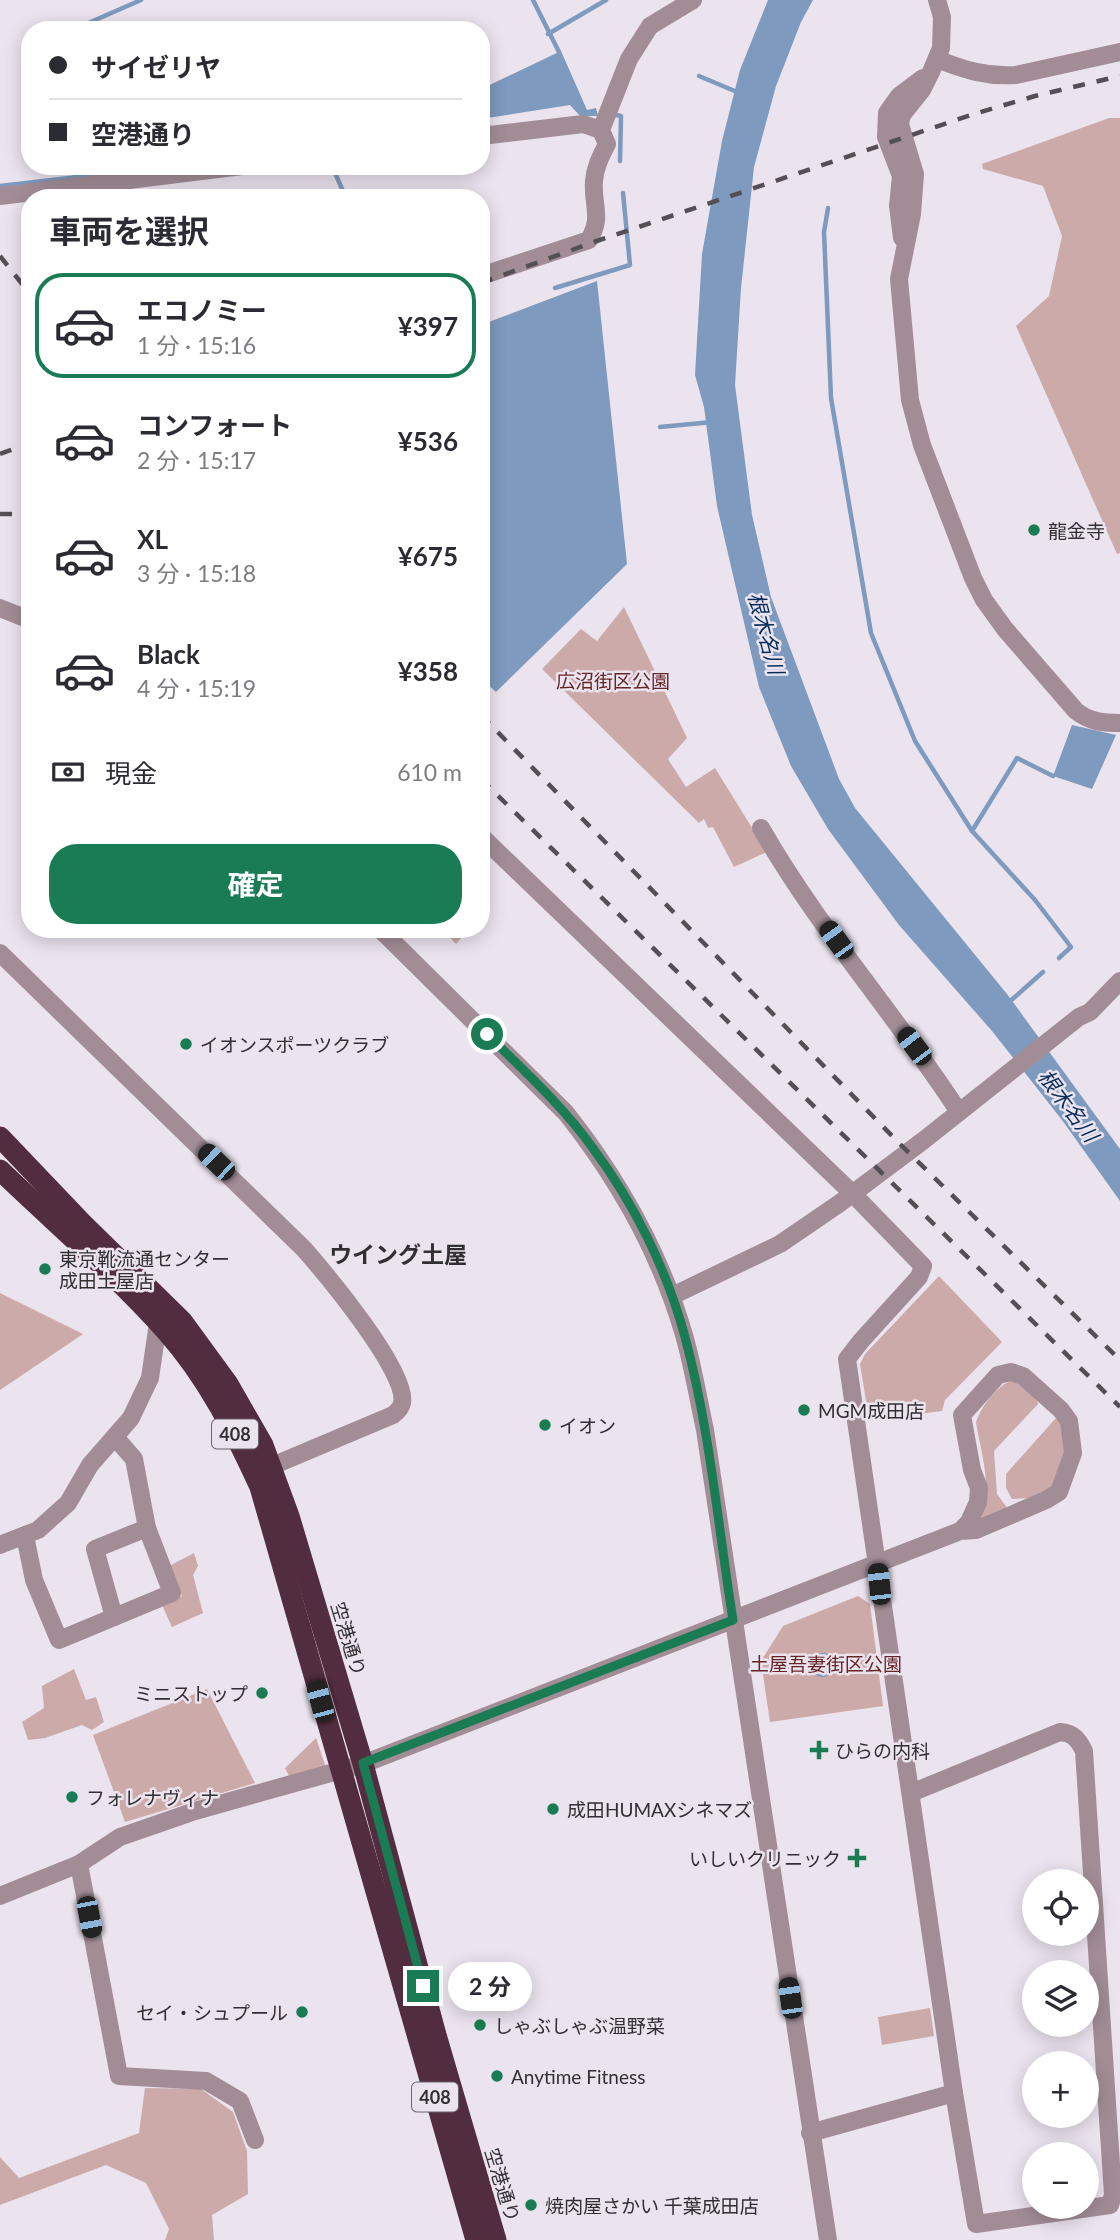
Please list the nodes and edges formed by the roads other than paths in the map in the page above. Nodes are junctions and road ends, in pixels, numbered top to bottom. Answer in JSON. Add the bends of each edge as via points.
{"nodes":[{"id":1,"x":693,"y":0,"type":"edge"},
{"id":2,"x":937,"y":0,"type":"edge"},
{"id":3,"x":1120,"y":52,"type":"edge"},
{"id":4,"x":934,"y":65,"type":"junction"},
{"id":5,"x":606,"y":118,"type":"junction"},
{"id":6,"x":490,"y":135,"type":"edge"},
{"id":7,"x":169,"y":175,"type":"edge"},
{"id":8,"x":56,"y":189,"type":"edge"},
{"id":9,"x":21,"y":193,"type":"edge"},
{"id":10,"x":0,"y":196,"type":"edge"},
{"id":11,"x":490,"y":273,"type":"edge"},
{"id":12,"x":0,"y":608,"type":"edge"},
{"id":13,"x":21,"y":616,"type":"edge"},
{"id":14,"x":1120,"y":723,"type":"edge"},
{"id":15,"x":761,"y":828,"type":"dead end"},
{"id":16,"x":490,"y":845,"type":"edge"},
{"id":17,"x":389,"y":938,"type":"edge"},
{"id":18,"x":0,"y":953,"type":"edge"},
{"id":19,"x":1120,"y":981,"type":"edge"},
{"id":20,"x":965,"y":1107,"type":"junction"},
{"id":21,"x":0,"y":1138,"type":"edge"},
{"id":22,"x":0,"y":1170,"type":"edge"},
{"id":23,"x":853,"y":1194,"type":"junction"},
{"id":24,"x":672,"y":1296,"type":"junction"},
{"id":25,"x":164,"y":1316,"type":"junction"},
{"id":26,"x":115,"y":1437,"type":"junction"},
{"id":27,"x":272,"y":1466,"type":"junction"},
{"id":28,"x":147,"y":1528,"type":"junction"},
{"id":29,"x":960,"y":1531,"type":"junction"},
{"id":30,"x":25,"y":1536,"type":"junction"},
{"id":31,"x":0,"y":1545,"type":"edge"},
{"id":32,"x":877,"y":1564,"type":"junction"},
{"id":33,"x":114,"y":1617,"type":"junction"},
{"id":34,"x":733,"y":1620,"type":"junction"},
{"id":35,"x":363,"y":1763,"type":"junction"},
{"id":36,"x":342,"y":1771,"type":"junction"},
{"id":37,"x":911,"y":1793,"type":"junction"},
{"id":38,"x":79,"y":1864,"type":"junction"},
{"id":39,"x":0,"y":1896,"type":"edge"},
{"id":40,"x":954,"y":2092,"type":"junction"},
{"id":41,"x":810,"y":2133,"type":"junction"},
{"id":42,"x":255,"y":2140,"type":"dead end"},
{"id":43,"x":475,"y":2240,"type":"edge"},
{"id":44,"x":496,"y":2240,"type":"edge"},
{"id":45,"x":828,"y":2240,"type":"edge"}],
"edges":[{"from":1,"to":5,"type":"street","via":[[650,26],[629,59]]},
{"from":2,"to":4,"type":"street","via":[[943,29]]},
{"from":3,"to":4,"type":"street","via":[[1002,76]]},
{"from":4,"to":14,"type":"street","via":[[900,124],[915,174],[899,279],[910,400],[922,445],[984,600],[1076,711],[1095,722]]},
{"from":5,"to":6,"type":"street"},
{"from":5,"to":11,"type":"street","via":[[607,144],[596,166],[594,187],[597,225],[589,240]]},
{"from":7,"to":8,"type":"street"},
{"from":9,"to":10,"type":"street"},
{"from":12,"to":13,"type":"street"},
{"from":15,"to":20,"type":"street","via":[[788,876]]},
{"from":16,"to":23,"type":"street"},
{"from":17,"to":24,"type":"street","via":[[566,1113],[622,1190]]},
{"from":18,"to":27,"type":"street","via":[[304,1249],[343,1294],[386,1360],[403,1394],[399,1410]]},
{"from":19,"to":20,"type":"street","via":[[1090,1012]]},
{"from":20,"to":23,"type":"street"},
{"from":21,"to":25,"type":"highway","name":"空港通り","number":"408"},
{"from":22,"to":25,"type":"highway","name":"空港通り","number":"408"},
{"from":23,"to":24,"type":"street","via":[[780,1244]]},
{"from":23,"to":32,"type":"street","via":[[923,1266],[919,1277],[847,1359]]},
{"from":24,"to":34,"type":"street","via":[[705,1430]]},
{"from":25,"to":26,"type":"street","via":[[150,1378],[131,1418]]},
{"from":25,"to":27,"type":"highway","name":"空港通り","number":"408","via":[[191,1333],[228,1384]]},
{"from":25,"to":36,"type":"highway","name":"空港通り","number":"408","via":[[243,1448],[260,1488]]},
{"from":26,"to":28,"type":"street","via":[[134,1459]]},
{"from":26,"to":30,"type":"street","via":[[90,1465],[68,1503]]},
{"from":27,"to":35,"type":"highway","name":"空港通り","number":"408"},
{"from":28,"to":33,"type":"street","via":[[94,1549]]},
{"from":28,"to":33,"type":"street","via":[[172,1593]]},
{"from":29,"to":29,"type":"street","via":[[978,1502],[979,1488],[962,1415],[998,1375],[1011,1372],[1023,1376],[1069,1421],[1073,1453],[1059,1492],[976,1530]]},
{"from":29,"to":32,"type":"street"},
{"from":30,"to":31,"type":"street"},
{"from":30,"to":33,"type":"street","via":[[34,1580],[59,1640]]},
{"from":32,"to":34,"type":"street"},
{"from":32,"to":37,"type":"street"},
{"from":34,"to":35,"type":"street"},
{"from":34,"to":41,"type":"street"},
{"from":35,"to":36,"type":"street"},
{"from":35,"to":44,"type":"highway","name":"空港通り","number":"408"},
{"from":36,"to":38,"type":"street","via":[[170,1820],[120,1838]]},
{"from":36,"to":43,"type":"highway","name":"空港通り","number":"408"},
{"from":37,"to":40,"type":"street"},
{"from":37,"to":40,"type":"street","via":[[1060,1732],[1069,1733],[1084,1751],[1113,2195],[1110,2205],[976,2224]]},
{"from":38,"to":39,"type":"street"},
{"from":38,"to":42,"type":"street","via":[[119,2076],[206,2081],[240,2101]]},
{"from":40,"to":41,"type":"street"},
{"from":41,"to":45,"type":"street"}]}
